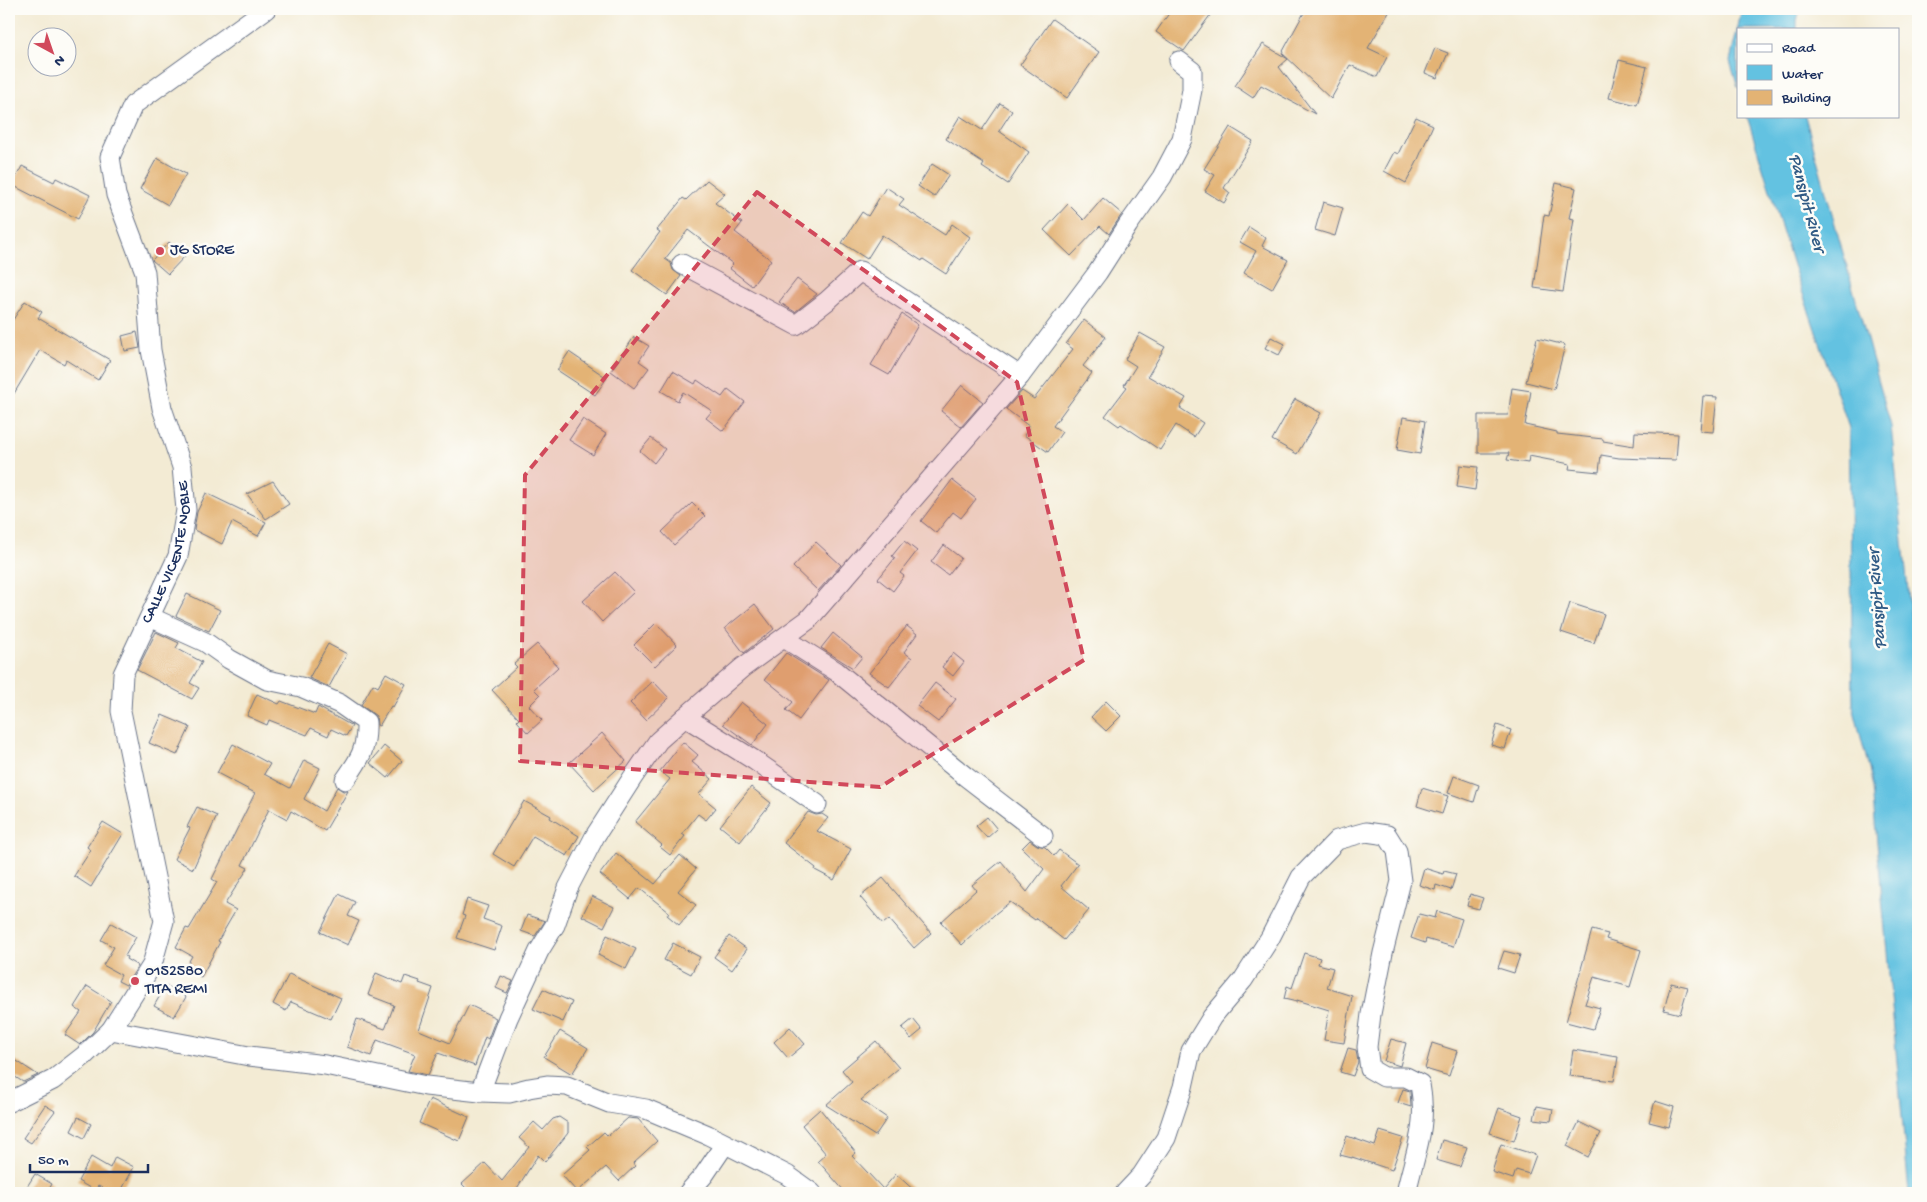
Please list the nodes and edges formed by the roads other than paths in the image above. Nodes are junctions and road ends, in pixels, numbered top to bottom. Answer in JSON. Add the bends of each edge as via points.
{"nodes":[{"id":1,"x":266,"y":9,"type":"edge"},
{"id":2,"x":1179,"y":62,"type":"dead end"},
{"id":3,"x":682,"y":264,"type":"dead end"},
{"id":4,"x":1020,"y":376,"type":"junction"},
{"id":5,"x":150,"y":617,"type":"junction"},
{"id":6,"x":784,"y":638,"type":"junction"},
{"id":7,"x":685,"y":717,"type":"junction"},
{"id":8,"x":345,"y":780,"type":"dead end"},
{"id":9,"x":817,"y":804,"type":"dead end"},
{"id":10,"x":1043,"y":836,"type":"dead end"},
{"id":11,"x":111,"y":1030,"type":"junction"},
{"id":12,"x":480,"y":1092,"type":"junction"},
{"id":13,"x":9,"y":1102,"type":"edge"},
{"id":14,"x":725,"y":1144,"type":"junction"},
{"id":15,"x":688,"y":1193,"type":"edge"},
{"id":16,"x":812,"y":1193,"type":"edge"},
{"id":17,"x":1125,"y":1193,"type":"edge"},
{"id":18,"x":1406,"y":1193,"type":"edge"}],
"edges":[{"from":1,"to":5,"type":"street","name":"CALLE VICENTE NOBLE","via":[[133,104],[110,157],[116,195],[144,272],[151,350],[162,408],[182,467],[186,510],[178,556]]},
{"from":2,"to":4,"type":"street","via":[[1192,71],[1192,90],[1182,139],[1162,177],[1098,272]]},
{"from":3,"to":4,"type":"street","via":[[796,325],[860,271]]},
{"from":4,"to":6,"type":"street","via":[[808,620]]},
{"from":5,"to":8,"type":"street","via":[[205,642],[267,680],[301,687],[340,704],[366,722],[362,755]]},
{"from":5,"to":11,"type":"street","name":"CALLE VICENTE NOBLE","via":[[123,674],[121,711],[164,921],[152,965]]},
{"from":6,"to":7,"type":"street","via":[[742,668]]},
{"from":6,"to":10,"type":"street","via":[[836,671]]},
{"from":7,"to":9,"type":"street"},
{"from":7,"to":12,"type":"street","via":[[658,741],[595,836],[508,1018]]},
{"from":11,"to":12,"type":"street","via":[[249,1056],[325,1065],[426,1086]]},
{"from":11,"to":13,"type":"street","name":"CALLE VICENTE NOBLE","via":[[53,1080]]},
{"from":12,"to":14,"type":"street","via":[[509,1093],[548,1085],[567,1086],[609,1103],[646,1109]]},
{"from":14,"to":15,"type":"street"},
{"from":14,"to":16,"type":"street","via":[[787,1175]]},
{"from":17,"to":18,"type":"street","via":[[1142,1175],[1166,1138],[1191,1051],[1270,938],[1301,877],[1337,840],[1366,832],[1386,835],[1397,851],[1401,880],[1383,953],[1367,1047],[1370,1069],[1384,1077],[1406,1077],[1420,1084],[1424,1106],[1422,1130]]}]}
